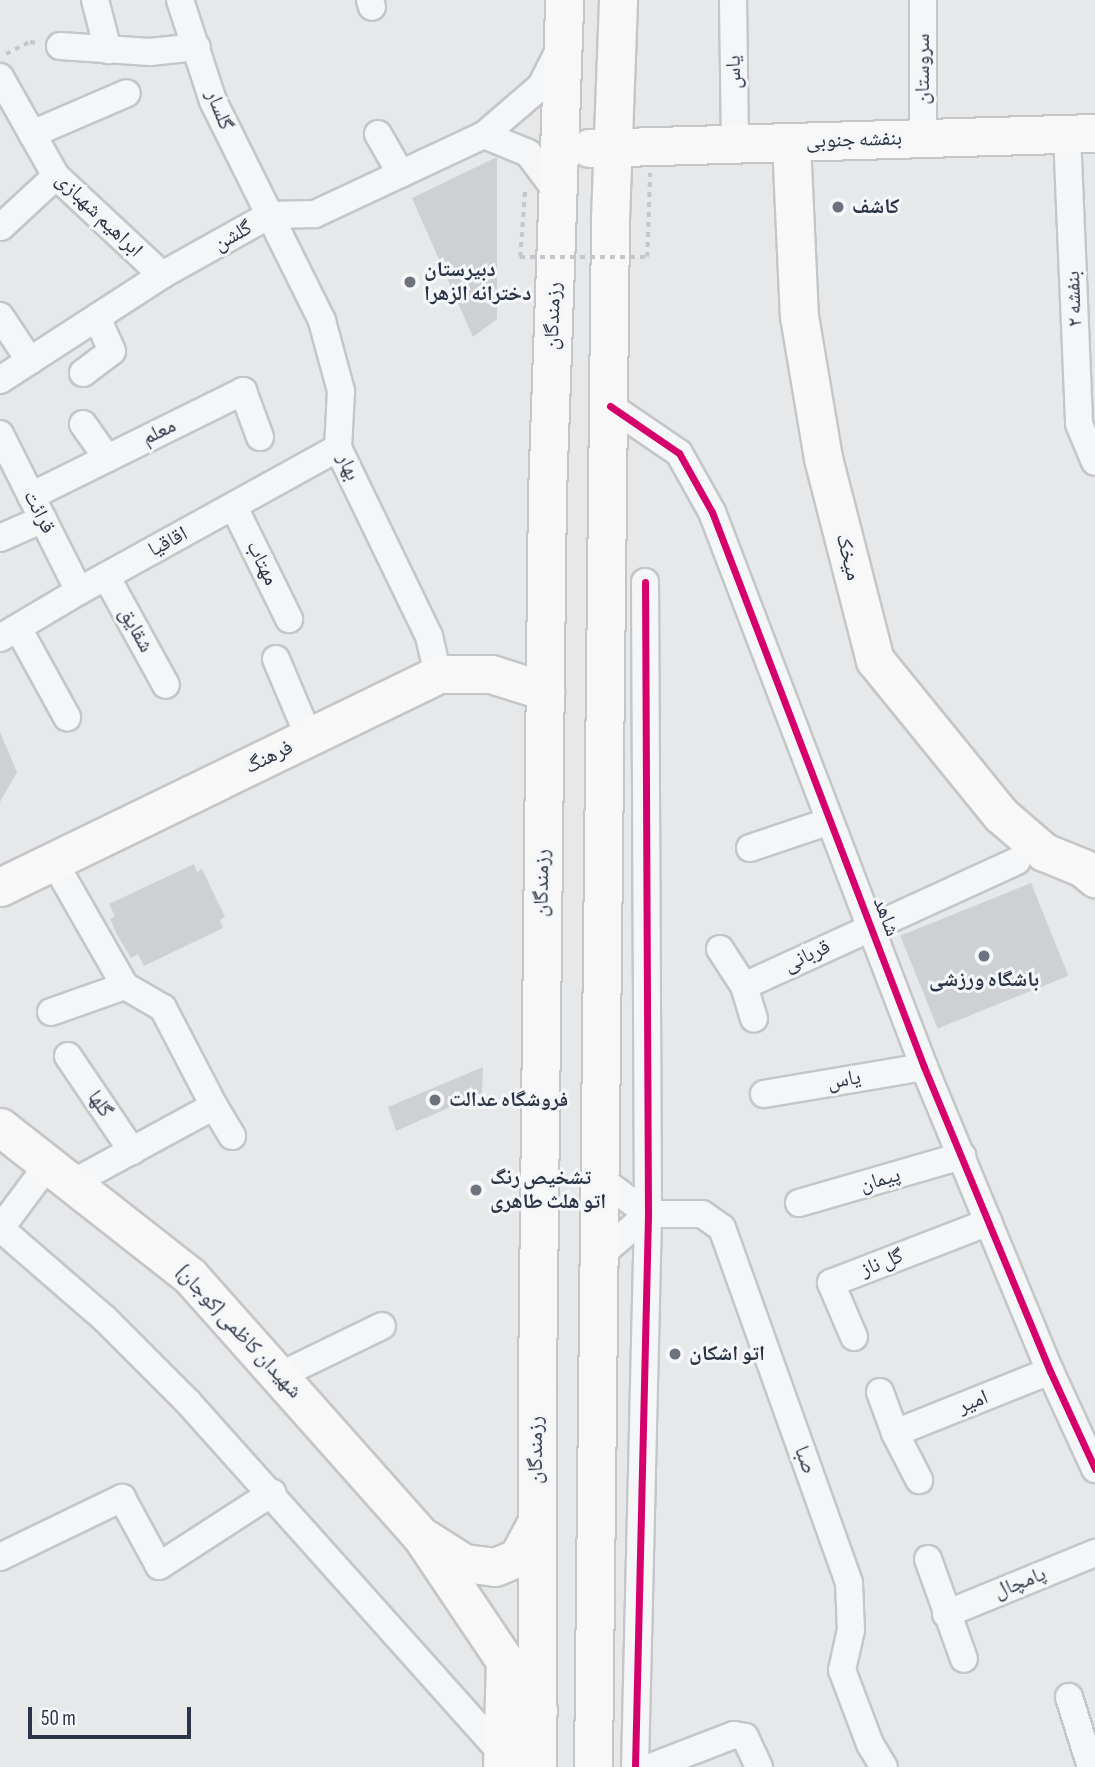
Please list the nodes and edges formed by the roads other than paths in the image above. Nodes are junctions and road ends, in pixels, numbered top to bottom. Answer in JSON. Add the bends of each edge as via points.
{"nodes":[{"id":1,"x":95,"y":0,"type":"edge"},
{"id":2,"x":180,"y":0,"type":"edge"},
{"id":3,"x":564,"y":0,"type":"edge"},
{"id":4,"x":618,"y":0,"type":"edge"},
{"id":5,"x":733,"y":0,"type":"edge"},
{"id":6,"x":923,"y":0,"type":"edge"},
{"id":7,"x":562,"y":44,"type":"junction"},
{"id":8,"x":60,"y":46,"type":"road end"},
{"id":9,"x":197,"y":47,"type":"junction"},
{"id":10,"x":108,"y":50,"type":"junction"},
{"id":11,"x":0,"y":77,"type":"edge"},
{"id":12,"x":127,"y":93,"type":"dead end"},
{"id":13,"x":1081,"y":133,"type":"edge"},
{"id":14,"x":32,"y":134,"type":"junction"},
{"id":15,"x":378,"y":134,"type":"dead end"},
{"id":16,"x":484,"y":135,"type":"junction"},
{"id":17,"x":923,"y":138,"type":"junction"},
{"id":18,"x":791,"y":142,"type":"junction"},
{"id":19,"x":735,"y":144,"type":"junction"},
{"id":20,"x":613,"y":147,"type":"junction"},
{"id":21,"x":543,"y":151,"type":"junction"},
{"id":22,"x":401,"y":174,"type":"junction"},
{"id":23,"x":56,"y":176,"type":"junction"},
{"id":24,"x":270,"y":215,"type":"junction"},
{"id":25,"x":1,"y":227,"type":"edge"},
{"id":26,"x":162,"y":275,"type":"junction"},
{"id":27,"x":0,"y":316,"type":"edge"},
{"id":28,"x":97,"y":317,"type":"junction"},
{"id":29,"x":30,"y":361,"type":"junction"},
{"id":30,"x":83,"y":373,"type":"dead end"},
{"id":31,"x":0,"y":380,"type":"edge"},
{"id":32,"x":610,"y":406,"type":"junction"},
{"id":33,"x":83,"y":424,"type":"dead end"},
{"id":34,"x":0,"y":434,"type":"edge"},
{"id":35,"x":260,"y":437,"type":"dead end"},
{"id":36,"x":338,"y":448,"type":"junction"},
{"id":37,"x":107,"y":458,"type":"junction"},
{"id":38,"x":1095,"y":462,"type":"edge"},
{"id":39,"x":234,"y":507,"type":"junction"},
{"id":40,"x":37,"y":508,"type":"junction"},
{"id":41,"x":0,"y":538,"type":"edge"},
{"id":42,"x":106,"y":576,"type":"junction"},
{"id":43,"x":645,"y":582,"type":"dead end"},
{"id":44,"x":79,"y":590,"type":"junction"},
{"id":45,"x":289,"y":619,"type":"dead end"},
{"id":46,"x":9,"y":633,"type":"edge"},
{"id":47,"x":276,"y":659,"type":"dead end"},
{"id":48,"x":438,"y":674,"type":"junction"},
{"id":49,"x":166,"y":685,"type":"dead end"},
{"id":50,"x":545,"y":691,"type":"junction"},
{"id":51,"x":67,"y":718,"type":"dead end"},
{"id":52,"x":309,"y":737,"type":"junction"},
{"id":53,"x":830,"y":821,"type":"junction"},
{"id":54,"x":750,"y":848,"type":"dead end"},
{"id":55,"x":1017,"y":861,"type":"dead end"},
{"id":56,"x":54,"y":862,"type":"junction"},
{"id":57,"x":1095,"y":878,"type":"edge"},
{"id":58,"x":0,"y":887,"type":"edge"},
{"id":59,"x":871,"y":927,"type":"junction"},
{"id":60,"x":720,"y":949,"type":"dead end"},
{"id":61,"x":125,"y":986,"type":"junction"},
{"id":62,"x":744,"y":986,"type":"junction"},
{"id":63,"x":541,"y":996,"type":"junction"},
{"id":64,"x":600,"y":1006,"type":"junction"},
{"id":65,"x":51,"y":1012,"type":"dead end"},
{"id":66,"x":754,"y":1018,"type":"dead end"},
{"id":67,"x":68,"y":1056,"type":"dead end"},
{"id":68,"x":925,"y":1067,"type":"junction"},
{"id":69,"x":764,"y":1094,"type":"dead end"},
{"id":70,"x":214,"y":1105,"type":"junction"},
{"id":71,"x":539,"y":1106,"type":"junction"},
{"id":72,"x":599,"y":1114,"type":"junction"},
{"id":73,"x":0,"y":1127,"type":"edge"},
{"id":74,"x":232,"y":1136,"type":"dead end"},
{"id":75,"x":132,"y":1151,"type":"junction"},
{"id":76,"x":961,"y":1156,"type":"junction"},
{"id":77,"x":62,"y":1173,"type":"junction"},
{"id":78,"x":598,"y":1177,"type":"junction"},
{"id":79,"x":799,"y":1203,"type":"dead end"},
{"id":80,"x":648,"y":1214,"type":"junction"},
{"id":81,"x":989,"y":1222,"type":"junction"},
{"id":82,"x":0,"y":1229,"type":"edge"},
{"id":83,"x":597,"y":1258,"type":"junction"},
{"id":84,"x":382,"y":1326,"type":"dead end"},
{"id":85,"x":854,"y":1337,"type":"dead end"},
{"id":86,"x":1051,"y":1371,"type":"junction"},
{"id":87,"x":281,"y":1375,"type":"junction"},
{"id":88,"x":880,"y":1392,"type":"dead end"},
{"id":89,"x":895,"y":1433,"type":"junction"},
{"id":90,"x":1095,"y":1469,"type":"edge"},
{"id":91,"x":919,"y":1480,"type":"dead end"},
{"id":92,"x":272,"y":1493,"type":"junction"},
{"id":93,"x":536,"y":1524,"type":"junction"},
{"id":94,"x":421,"y":1536,"type":"junction"},
{"id":95,"x":1095,"y":1553,"type":"edge"},
{"id":96,"x":0,"y":1557,"type":"edge"},
{"id":97,"x":928,"y":1559,"type":"dead end"},
{"id":98,"x":946,"y":1614,"type":"junction"},
{"id":99,"x":964,"y":1659,"type":"dead end"},
{"id":100,"x":505,"y":1662,"type":"junction"},
{"id":101,"x":1069,"y":1697,"type":"dead end"},
{"id":102,"x":538,"y":1710,"type":"junction"},
{"id":103,"x":502,"y":1760,"type":"edge"},
{"id":104,"x":537,"y":1767,"type":"edge"},
{"id":105,"x":593,"y":1767,"type":"edge"},
{"id":106,"x":635,"y":1767,"type":"edge"},
{"id":107,"x":651,"y":1767,"type":"edge"},
{"id":108,"x":758,"y":1767,"type":"edge"},
{"id":109,"x":884,"y":1767,"type":"edge"},
{"id":110,"x":1091,"y":1767,"type":"edge"}],
"edges":[{"from":1,"to":10,"type":"street"},
{"from":2,"to":9,"type":"street","name":"گلسار"},
{"from":3,"to":7,"type":"main road","name":"رزمندگان"},
{"from":4,"to":20,"type":"main road"},
{"from":5,"to":19,"type":"street","name":"یاس"},
{"from":6,"to":17,"type":"street","name":"سروستان"},
{"from":7,"to":16,"type":"street","name":"گلشن","via":[[541,86]]},
{"from":7,"to":21,"type":"main road","name":"رزمندگان"},
{"from":8,"to":10,"type":"street"},
{"from":9,"to":10,"type":"street"},
{"from":9,"to":24,"type":"street","name":"گلسار","via":[[213,101]]},
{"from":11,"to":14,"type":"street","name":"ابراهیم شهبازی"},
{"from":12,"to":14,"type":"street"},
{"from":13,"to":17,"type":"main road","name":"بنفشه جنوبی"},
{"from":13,"to":38,"type":"street","name":"بنفشه ۲","via":[[1079,424]]},
{"from":14,"to":23,"type":"street","name":"ابراهیم شهبازی"},
{"from":15,"to":22,"type":"street"},
{"from":16,"to":21,"type":"street"},
{"from":16,"to":22,"type":"street","name":"گلشن"},
{"from":17,"to":18,"type":"main road","name":"بنفشه جنوبی"},
{"from":18,"to":19,"type":"main road","name":"بنفشه جنوبی"},
{"from":18,"to":57,"type":"main road","name":"میخک","via":[[799,316],[823,458],[875,660],[1001,815],[1044,852]]},
{"from":19,"to":20,"type":"main road","name":"بنفشه جنوبی"},
{"from":20,"to":21,"type":"main road","name":"بنفشه جنوبی"},
{"from":20,"to":32,"type":"main road"},
{"from":21,"to":50,"type":"main road","name":"رزمندگان","via":[[557,192]]},
{"from":22,"to":24,"type":"street","name":"گلشن","via":[[315,214]]},
{"from":23,"to":25,"type":"street"},
{"from":23,"to":26,"type":"street","name":"ابراهیم شهبازی"},
{"from":24,"to":26,"type":"street","name":"گلشن"},
{"from":24,"to":36,"type":"street","name":"بهار","via":[[322,321],[341,391]]},
{"from":26,"to":28,"type":"street","name":"گلشن"},
{"from":27,"to":29,"type":"street"},
{"from":28,"to":29,"type":"street","name":"گلشن"},
{"from":28,"to":30,"type":"street","via":[[113,351]]},
{"from":29,"to":31,"type":"street","name":"گلشن"},
{"from":32,"to":53,"type":"street","name":"شاهد","via":[[679,453],[712,512]]},
{"from":32,"to":64,"type":"main road"},
{"from":33,"to":37,"type":"street"},
{"from":34,"to":40,"type":"street","name":"قرائت"},
{"from":35,"to":37,"type":"street","name":"معلم","via":[[243,391]]},
{"from":36,"to":39,"type":"street","name":"اقاقیا"},
{"from":36,"to":48,"type":"street","name":"بهار","via":[[429,636]]},
{"from":37,"to":40,"type":"street","name":"معلم"},
{"from":39,"to":42,"type":"street","name":"اقاقیا"},
{"from":39,"to":45,"type":"street","name":"مهتاب"},
{"from":40,"to":41,"type":"street","name":"معلم"},
{"from":40,"to":44,"type":"street","name":"قرائت"},
{"from":42,"to":44,"type":"street","name":"اقاقیا"},
{"from":42,"to":49,"type":"street","name":"شقایق"},
{"from":43,"to":80,"type":"street"},
{"from":44,"to":46,"type":"street","name":"اقاقیا"},
{"from":46,"to":51,"type":"street"},
{"from":47,"to":52,"type":"street"},
{"from":48,"to":50,"type":"main road","name":"فرهنگ","via":[[492,674]]},
{"from":48,"to":52,"type":"main road","name":"فرهنگ"},
{"from":50,"to":63,"type":"main road","name":"رزمندگان"},
{"from":52,"to":56,"type":"main road","name":"فرهنگ"},
{"from":53,"to":54,"type":"street"},
{"from":53,"to":59,"type":"street","name":"شاهد"},
{"from":55,"to":59,"type":"street","name":"قربانی"},
{"from":56,"to":58,"type":"main road","name":"فرهنگ"},
{"from":56,"to":61,"type":"street"},
{"from":59,"to":62,"type":"street","name":"قربانی"},
{"from":59,"to":68,"type":"street","name":"شاهد"},
{"from":60,"to":62,"type":"street"},
{"from":61,"to":65,"type":"street"},
{"from":61,"to":70,"type":"street","via":[[163,1008]]},
{"from":62,"to":66,"type":"street"},
{"from":63,"to":64,"type":"main road","via":[[567,1021],[595,1019]]},
{"from":63,"to":71,"type":"main road","name":"رزمندگان"},
{"from":64,"to":72,"type":"main road"},
{"from":67,"to":75,"type":"street","name":"گلها"},
{"from":68,"to":69,"type":"street","name":"یاس"},
{"from":68,"to":76,"type":"street","name":"شاهد"},
{"from":70,"to":74,"type":"street"},
{"from":70,"to":75,"type":"street"},
{"from":71,"to":72,"type":"main road","via":[[553,1078],[571,1071],[587,1086]]},
{"from":71,"to":93,"type":"main road","name":"رزمندگان"},
{"from":72,"to":78,"type":"main road"},
{"from":73,"to":77,"type":"main road","name":"شهیدان کاظمی (کوجان)"},
{"from":75,"to":77,"type":"street"},
{"from":76,"to":79,"type":"street","name":"پیمان"},
{"from":76,"to":81,"type":"street","name":"شاهد"},
{"from":77,"to":82,"type":"street"},
{"from":77,"to":87,"type":"main road","name":"شهیدان کاظمی (کوجان)","via":[[190,1276]]},
{"from":78,"to":80,"type":"street"},
{"from":78,"to":83,"type":"main road"},
{"from":80,"to":83,"type":"street"},
{"from":80,"to":106,"type":"street"},
{"from":80,"to":109,"type":"street","name":"صبا","via":[[702,1214],[722,1228],[849,1583],[851,1630],[842,1670],[870,1744]]},
{"from":81,"to":85,"type":"street","name":"گل ناز","via":[[831,1283]]},
{"from":81,"to":86,"type":"street","name":"شاهد"},
{"from":82,"to":92,"type":"street","via":[[104,1318]]},
{"from":83,"to":105,"type":"main road"},
{"from":84,"to":87,"type":"street"},
{"from":86,"to":89,"type":"street","name":"امیر"},
{"from":86,"to":90,"type":"street","name":"شاهد"},
{"from":87,"to":94,"type":"main road","name":"شهیدان کاظمی (کوجان)"},
{"from":88,"to":89,"type":"street"},
{"from":89,"to":91,"type":"street"},
{"from":92,"to":96,"type":"street","via":[[159,1566],[121,1498]]},
{"from":92,"to":103,"type":"street"},
{"from":93,"to":94,"type":"main road","via":[[518,1557],[495,1567],[464,1563]]},
{"from":93,"to":102,"type":"main road","name":"رزمندگان"},
{"from":94,"to":100,"type":"main road"},
{"from":95,"to":98,"type":"street","name":"پامچال"},
{"from":97,"to":98,"type":"street"},
{"from":98,"to":99,"type":"street"},
{"from":100,"to":102,"type":"main road"},
{"from":100,"to":103,"type":"main road"},
{"from":101,"to":110,"type":"street"},
{"from":102,"to":104,"type":"main road","name":"رزمندگان"},
{"from":107,"to":108,"type":"street","via":[[734,1735],[745,1737]]}]}
